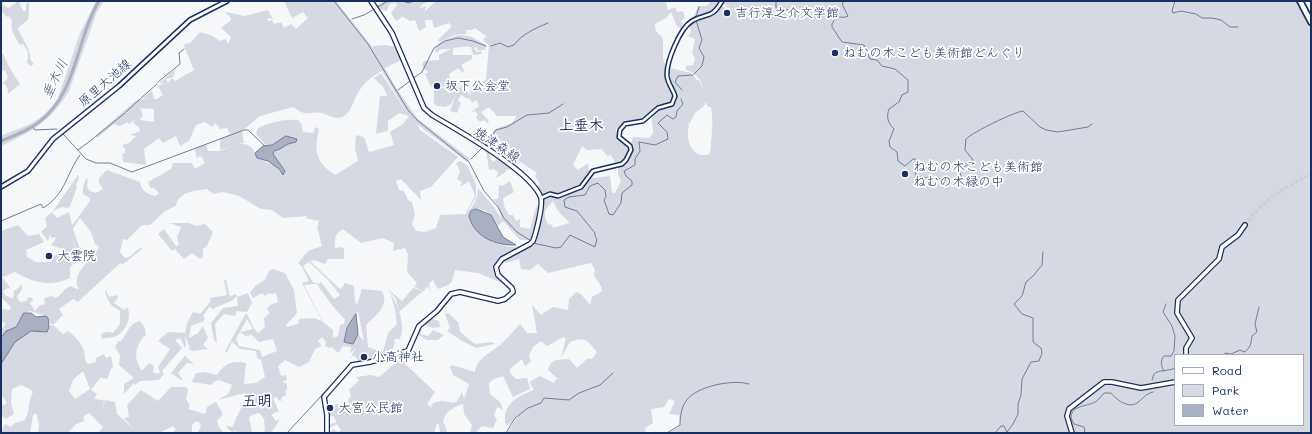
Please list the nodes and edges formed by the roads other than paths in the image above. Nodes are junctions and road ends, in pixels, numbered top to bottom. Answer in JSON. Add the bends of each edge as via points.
{"nodes":[{"id":1,"x":227,"y":1,"type":"edge"},
{"id":2,"x":371,"y":1,"type":"edge"},
{"id":3,"x":722,"y":1,"type":"edge"},
{"id":4,"x":1300,"y":1,"type":"edge"},
{"id":5,"x":1311,"y":22,"type":"edge"},
{"id":6,"x":1,"y":186,"type":"edge"},
{"id":7,"x":541,"y":198,"type":"junction"},
{"id":8,"x":1245,"y":225,"type":"tunnel mouth"},
{"id":9,"x":1186,"y":354,"type":"edge"},
{"id":10,"x":1174,"y":382,"type":"edge"},
{"id":11,"x":327,"y":433,"type":"edge"},
{"id":12,"x":1072,"y":433,"type":"edge"}],
"edges":[{"from":1,"to":6,"type":"main road","name":"原里大池線","via":[[190,20],[119,86],[52,139],[28,171]]},
{"from":2,"to":7,"type":"main road","name":"焼津森線","via":[[392,33],[422,105],[429,113],[483,146],[519,172]]},
{"from":3,"to":7,"type":"street","via":[[712,14],[694,20],[682,31],[668,63],[668,79],[675,96],[672,104],[658,108],[643,121],[627,123],[620,130],[619,138],[630,146],[631,150],[626,160],[619,165],[593,171],[581,187],[558,196],[550,194]]},
{"from":4,"to":5,"type":"highway"},
{"from":7,"to":11,"type":"main road","via":[[533,241],[497,264],[496,272],[513,292],[505,300],[498,301],[460,292],[451,294],[438,311],[419,326],[408,351],[352,365],[324,397]]},
{"from":8,"to":9,"type":"main road","via":[[1238,235],[1222,247],[1219,259],[1178,300],[1178,313],[1192,338],[1185,350]]},
{"from":10,"to":12,"type":"main road","via":[[1141,388],[1104,382],[1069,409],[1067,416]]}]}
